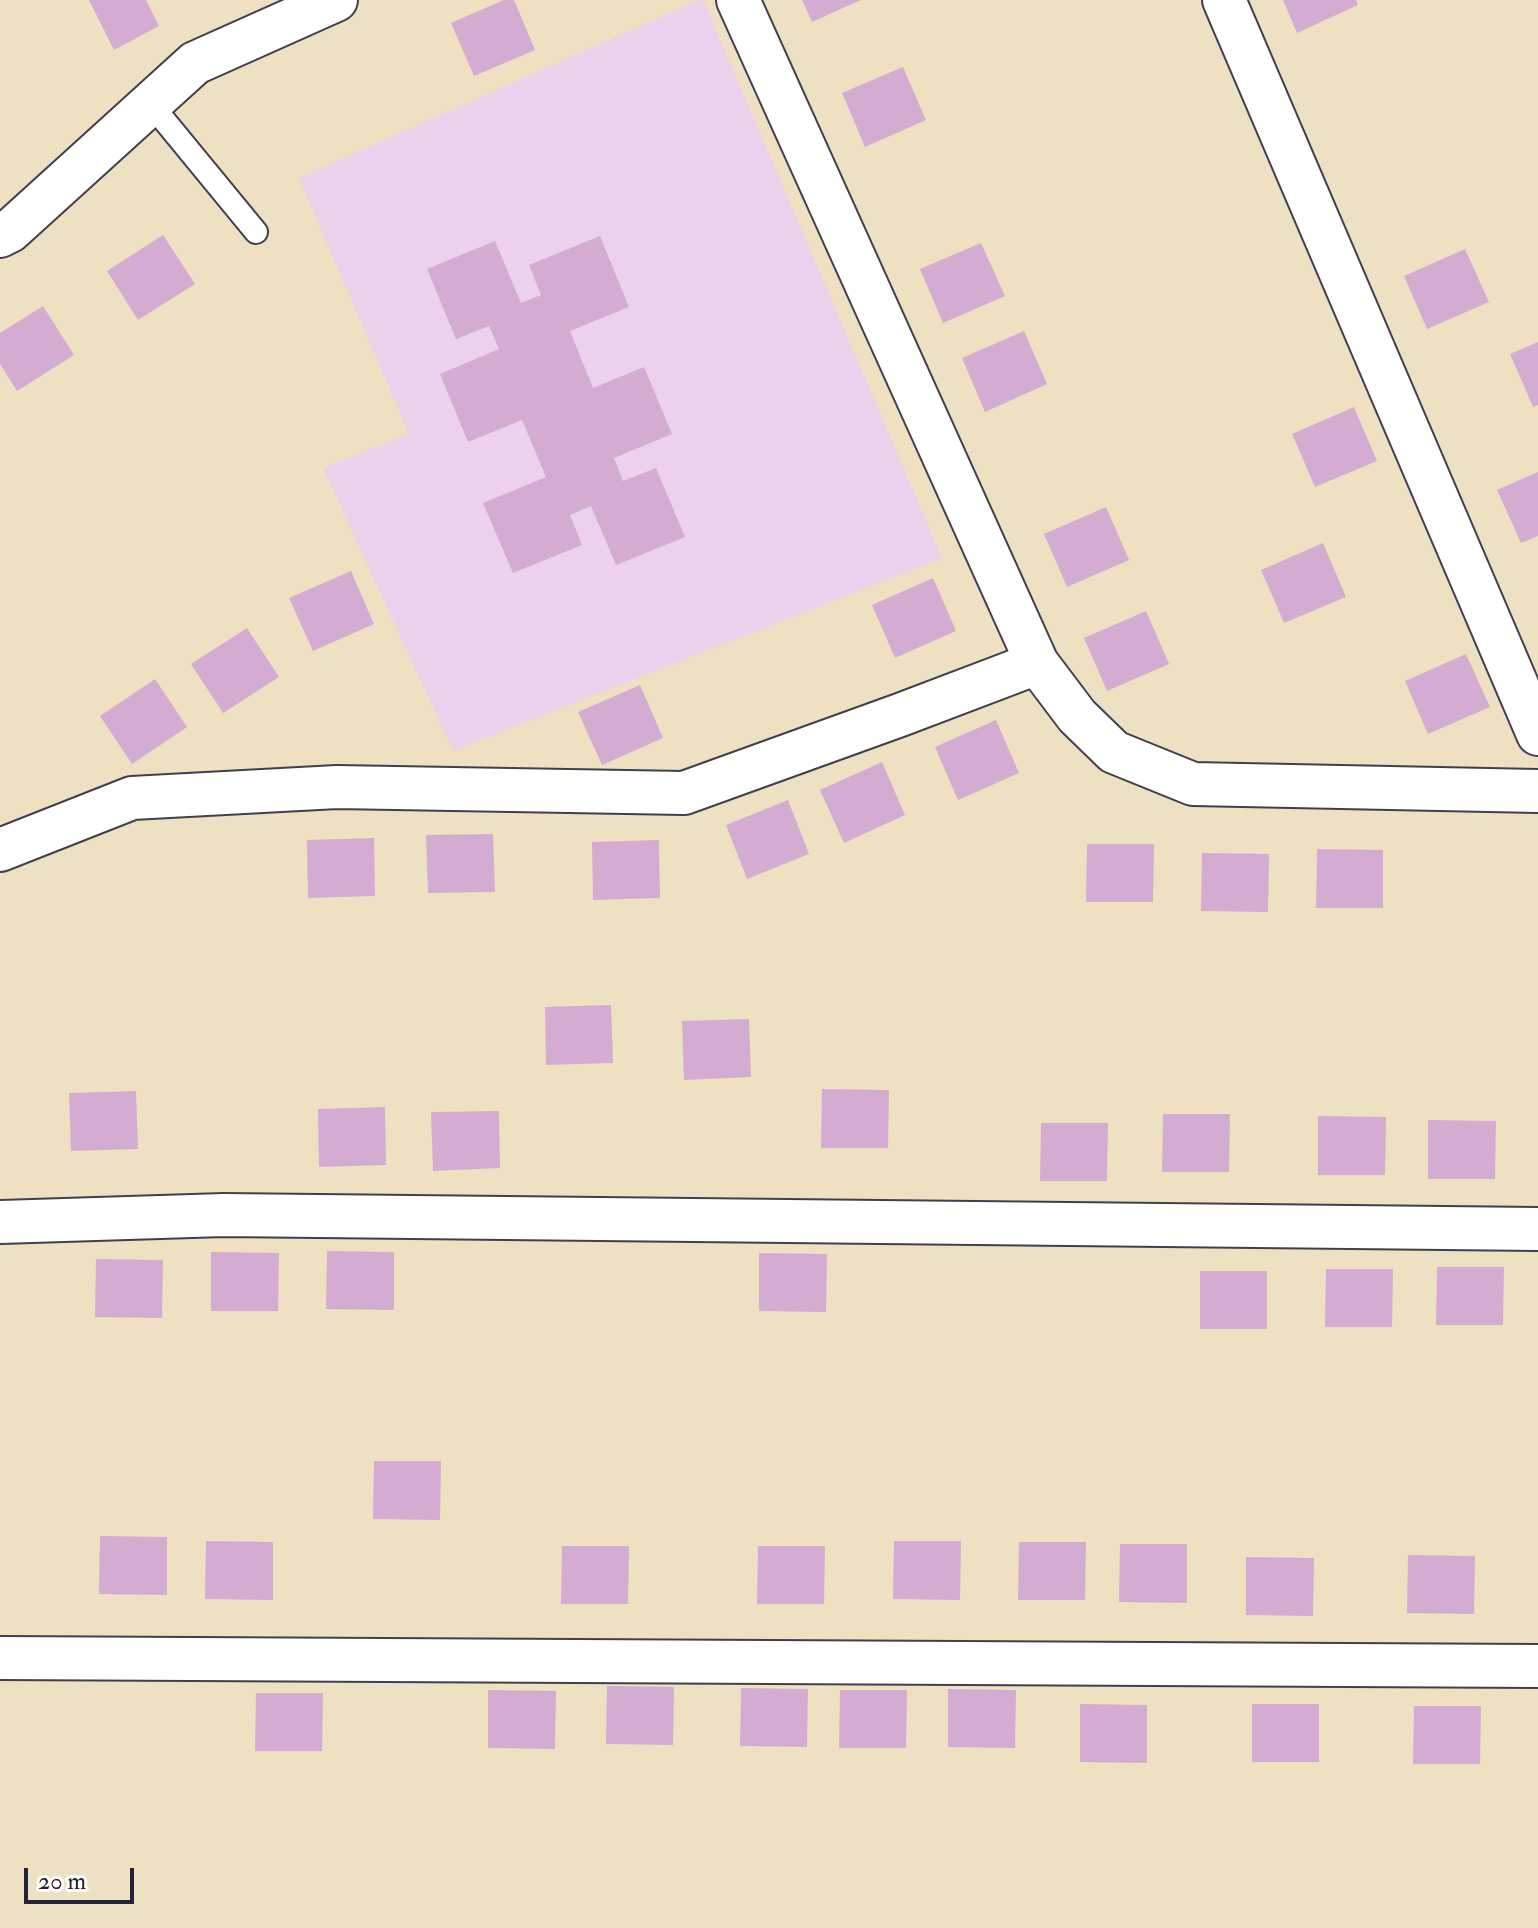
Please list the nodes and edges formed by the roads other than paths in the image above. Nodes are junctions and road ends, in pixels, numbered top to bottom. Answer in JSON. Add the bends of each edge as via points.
{"nodes":[{"id":1,"x":336,"y":0,"type":"edge"},
{"id":2,"x":738,"y":0,"type":"edge"},
{"id":3,"x":1224,"y":0,"type":"edge"},
{"id":4,"x":150,"y":103,"type":"junction"},
{"id":5,"x":256,"y":232,"type":"dead end"},
{"id":6,"x":0,"y":236,"type":"edge"},
{"id":7,"x":1037,"y":663,"type":"junction"},
{"id":8,"x":1538,"y":734,"type":"edge"},
{"id":9,"x":1538,"y":791,"type":"edge"},
{"id":10,"x":0,"y":850,"type":"edge"},
{"id":11,"x":0,"y":1222,"type":"edge"},
{"id":12,"x":1538,"y":1229,"type":"edge"},
{"id":13,"x":0,"y":1658,"type":"edge"},
{"id":14,"x":1538,"y":1666,"type":"edge"}],
"edges":[{"from":1,"to":4,"type":"street","via":[[195,63]]},
{"from":2,"to":7,"type":"street"},
{"from":3,"to":8,"type":"street"},
{"from":4,"to":5,"type":"lane"},
{"from":4,"to":6,"type":"street"},
{"from":7,"to":9,"type":"street","via":[[1077,716],[1114,752],[1193,784]]},
{"from":7,"to":10,"type":"street","via":[[684,793],[337,787],[132,798]]},
{"from":11,"to":12,"type":"street","via":[[224,1215]]},
{"from":13,"to":14,"type":"street"}]}
